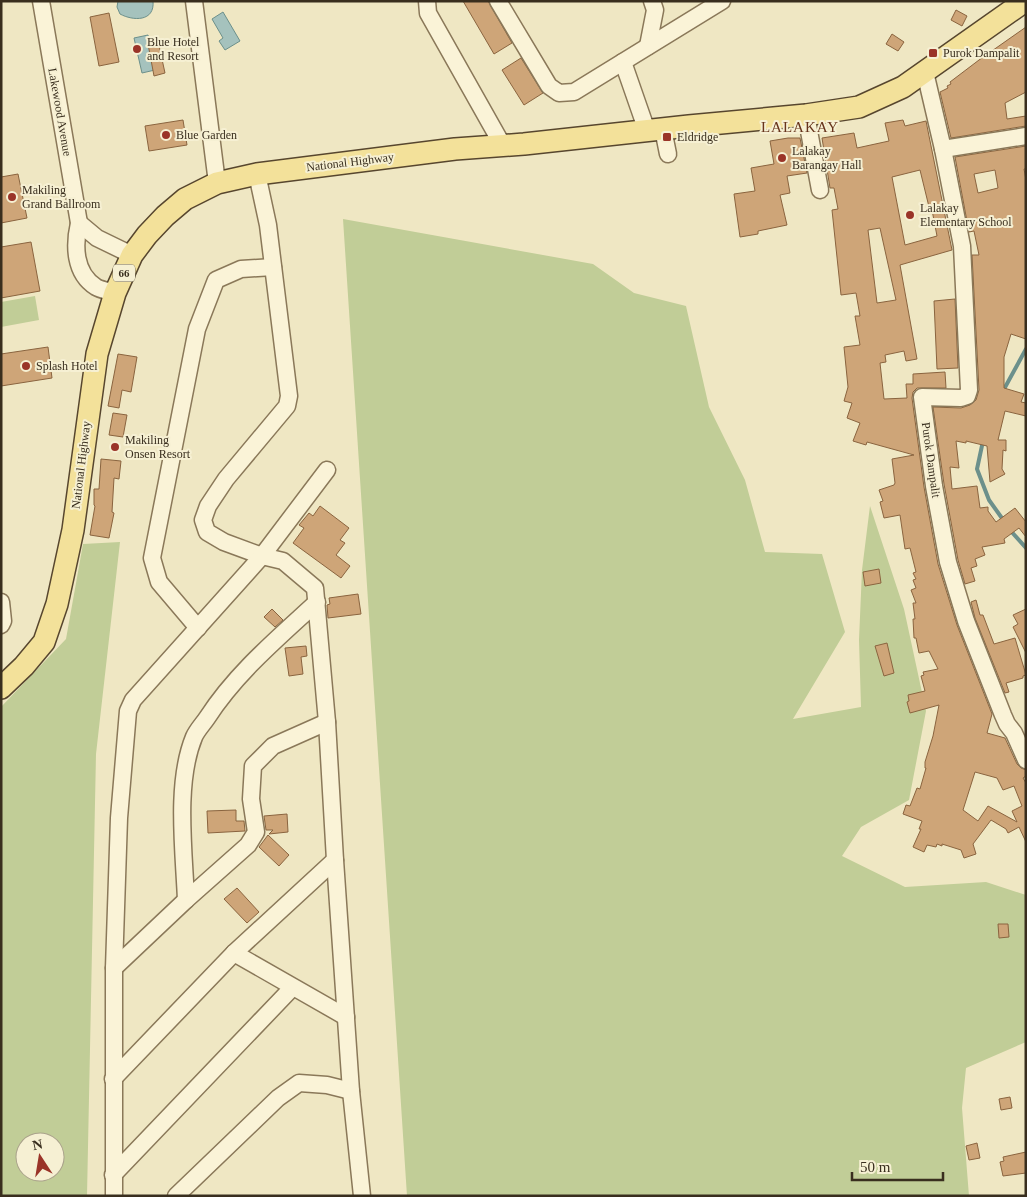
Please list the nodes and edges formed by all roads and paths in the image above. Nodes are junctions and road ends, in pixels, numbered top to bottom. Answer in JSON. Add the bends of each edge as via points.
{"nodes":[{"id":1,"x":41,"y":1,"type":"edge"},
{"id":2,"x":194,"y":1,"type":"edge"},
{"id":3,"x":427,"y":1,"type":"edge"},
{"id":4,"x":498,"y":1,"type":"edge"},
{"id":5,"x":652,"y":1,"type":"edge"},
{"id":6,"x":1025,"y":1,"type":"edge"},
{"id":7,"x":710,"y":4,"type":"edge"},
{"id":8,"x":648,"y":46,"type":"junction"},
{"id":9,"x":623,"y":62,"type":"junction"},
{"id":10,"x":925,"y":72,"type":"junction"},
{"id":11,"x":806,"y":115,"type":"junction"},
{"id":12,"x":655,"y":130,"type":"junction"},
{"id":13,"x":1026,"y":136,"type":"edge"},
{"id":14,"x":502,"y":146,"type":"junction"},
{"id":15,"x":943,"y":149,"type":"junction"},
{"id":16,"x":668,"y":154,"type":"dead end"},
{"id":17,"x":257,"y":174,"type":"junction"},
{"id":18,"x":217,"y":183,"type":"junction"},
{"id":19,"x":820,"y":190,"type":"dead end"},
{"id":20,"x":79,"y":222,"type":"junction"},
{"id":21,"x":132,"y":255,"type":"junction"},
{"id":22,"x":274,"y":267,"type":"junction"},
{"id":23,"x":115,"y":293,"type":"junction"},
{"id":24,"x":327,"y":470,"type":"dead end"},
{"id":25,"x":262,"y":556,"type":"junction"},
{"id":26,"x":1,"y":602,"type":"edge"},
{"id":27,"x":317,"y":602,"type":"junction"},
{"id":28,"x":2,"y":624,"type":"edge"},
{"id":29,"x":198,"y":628,"type":"junction"},
{"id":30,"x":3,"y":684,"type":"edge"},
{"id":31,"x":327,"y":722,"type":"junction"},
{"id":32,"x":1026,"y":760,"type":"edge"},
{"id":33,"x":335,"y":860,"type":"junction"},
{"id":34,"x":186,"y":900,"type":"junction"},
{"id":35,"x":234,"y":953,"type":"junction"},
{"id":36,"x":114,"y":968,"type":"junction"},
{"id":37,"x":292,"y":988,"type":"junction"},
{"id":38,"x":346,"y":1017,"type":"junction"},
{"id":39,"x":113,"y":1079,"type":"junction"},
{"id":40,"x":351,"y":1091,"type":"junction"},
{"id":41,"x":113,"y":1175,"type":"junction"},
{"id":42,"x":114,"y":1196,"type":"edge"},
{"id":43,"x":176,"y":1196,"type":"edge"},
{"id":44,"x":362,"y":1196,"type":"edge"}],
"edges":[{"from":1,"to":20,"type":"street","name":"Lakewood Avenue"},
{"from":2,"to":18,"type":"street"},
{"from":3,"to":14,"type":"street","via":[[428,13]]},
{"from":4,"to":9,"type":"street","via":[[549,86],[559,93],[574,92]]},
{"from":5,"to":8,"type":"street","via":[[655,10]]},
{"from":6,"to":10,"type":"main road","name":"National Highway","number":"66"},
{"from":7,"to":8,"type":"street"},
{"from":8,"to":9,"type":"street"},
{"from":9,"to":12,"type":"street"},
{"from":10,"to":11,"type":"main road","name":"National Highway","number":"66","via":[[859,107]]},
{"from":10,"to":15,"type":"street","name":"Purok Dampalit"},
{"from":11,"to":12,"type":"main road","name":"National Highway","number":"66"},
{"from":11,"to":19,"type":"street"},
{"from":12,"to":14,"type":"main road","name":"National Highway","number":"66"},
{"from":12,"to":16,"type":"street"},
{"from":13,"to":15,"type":"street"},
{"from":14,"to":17,"type":"main road","name":"National Highway","number":"66"},
{"from":15,"to":32,"type":"street","name":"Purok Dampalit","via":[[962,246],[969,390],[967,396],[961,398],[922,397],[934,486],[948,562],[966,621],[1003,715]]},
{"from":17,"to":18,"type":"main road","name":"National Highway","number":"66"},
{"from":17,"to":22,"type":"street"},
{"from":18,"to":21,"type":"main road","name":"National Highway","number":"66","via":[[185,199],[159,222]]},
{"from":20,"to":21,"type":"street","via":[[97,238]]},
{"from":20,"to":23,"type":"street","name":"Lakewood Avenue","via":[[76,249],[84,276],[96,287]]},
{"from":21,"to":23,"type":"main road","name":"National Highway","number":"66"},
{"from":22,"to":25,"type":"street","via":[[289,396],[287,406],[226,479],[203,520],[207,532]]},
{"from":22,"to":29,"type":"street","via":[[241,269],[216,280],[197,329],[152,558],[159,582]]},
{"from":23,"to":30,"type":"main road","name":"National Highway","number":"66","via":[[96,354],[73,530],[57,604],[44,642]]},
{"from":24,"to":25,"type":"street"},
{"from":25,"to":27,"type":"street","via":[[283,561],[315,588]]},
{"from":25,"to":29,"type":"street"},
{"from":26,"to":28,"type":"street"},
{"from":27,"to":31,"type":"street"},
{"from":27,"to":34,"type":"street","via":[[221,696],[195,736],[188,760],[183,803]]},
{"from":29,"to":36,"type":"street","via":[[133,700],[128,712],[119,818]]},
{"from":31,"to":33,"type":"street"},
{"from":31,"to":34,"type":"street","via":[[273,746],[253,766],[251,799],[256,832],[248,845]]},
{"from":33,"to":35,"type":"street"},
{"from":33,"to":38,"type":"street"},
{"from":34,"to":36,"type":"street"},
{"from":35,"to":37,"type":"street"},
{"from":35,"to":39,"type":"street"},
{"from":36,"to":39,"type":"street"},
{"from":37,"to":38,"type":"street"},
{"from":37,"to":41,"type":"street"},
{"from":38,"to":40,"type":"street"},
{"from":39,"to":41,"type":"street"},
{"from":40,"to":43,"type":"street","via":[[299,1083],[278,1098]]},
{"from":40,"to":44,"type":"street"},
{"from":41,"to":42,"type":"street"}]}
